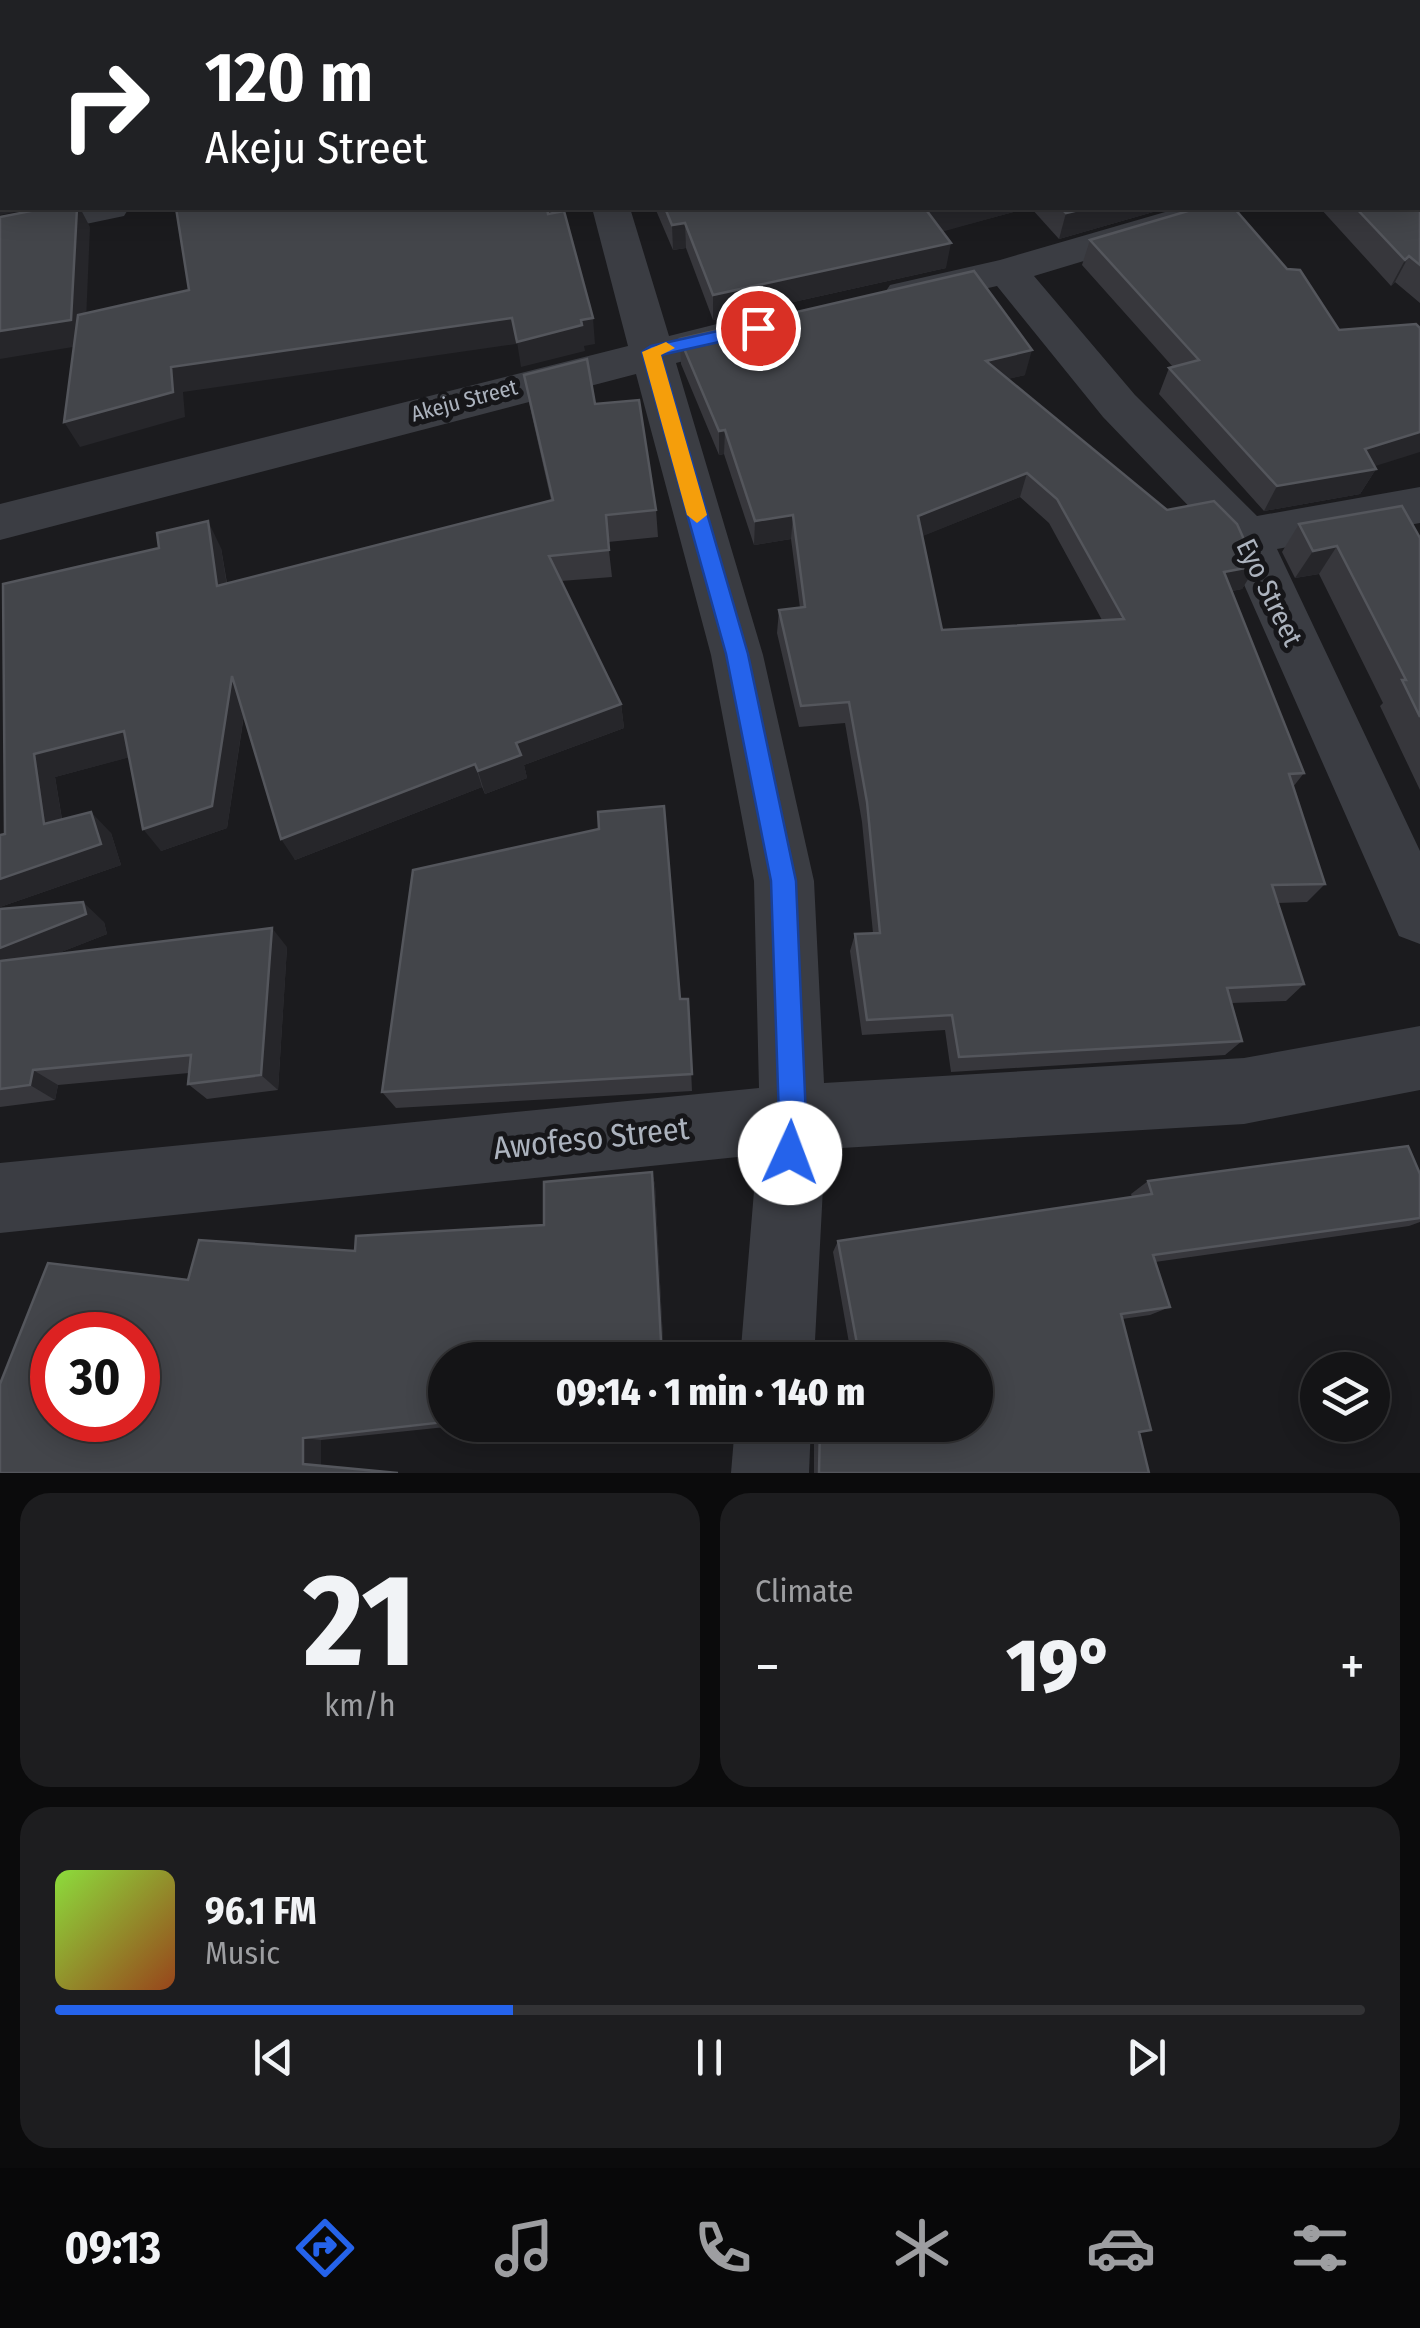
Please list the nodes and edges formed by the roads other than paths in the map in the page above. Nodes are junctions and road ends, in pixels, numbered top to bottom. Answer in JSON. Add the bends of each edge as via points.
{"nodes":[{"id":1,"x":100,"y":210,"type":"edge"},
{"id":2,"x":612,"y":210,"type":"edge"},
{"id":3,"x":1213,"y":210,"type":"edge"},
{"id":4,"x":0,"y":230,"type":"edge"},
{"id":5,"x":1007,"y":271,"type":"junction"},
{"id":6,"x":857,"y":305,"type":"edge"},
{"id":7,"x":801,"y":318,"type":"edge"},
{"id":8,"x":651,"y":352,"type":"junction"},
{"id":9,"x":1420,"y":505,"type":"edge"},
{"id":10,"x":0,"y":522,"type":"edge"},
{"id":11,"x":1247,"y":536,"type":"junction"},
{"id":12,"x":1420,"y":916,"type":"edge"},
{"id":13,"x":1420,"y":1058,"type":"edge"},
{"id":14,"x":792,"y":1118,"type":"junction"},
{"id":15,"x":0,"y":1198,"type":"edge"},
{"id":16,"x":778,"y":1342,"type":"edge"},
{"id":17,"x":772,"y":1442,"type":"edge"},
{"id":18,"x":770,"y":1473,"type":"edge"}],
"edges":[{"from":1,"to":4,"type":"street"},
{"from":2,"to":8,"type":"street"},
{"from":3,"to":5,"type":"street"},
{"from":5,"to":6,"type":"street"},
{"from":5,"to":11,"type":"street","name":"Eyo Street","via":[[1119,406]]},
{"from":7,"to":8,"type":"street","name":"Akeju Street"},
{"from":8,"to":10,"type":"street","name":"Akeju Street"},
{"from":8,"to":14,"type":"street","via":[[737,654],[784,881]]},
{"from":9,"to":11,"type":"street"},
{"from":11,"to":12,"type":"street","name":"Eyo Street"},
{"from":13,"to":14,"type":"street","name":"Awofeso Street","via":[[1244,1092]]},
{"from":14,"to":15,"type":"street","name":"Awofeso Street"},
{"from":14,"to":16,"type":"street"},
{"from":17,"to":18,"type":"street"}]}
